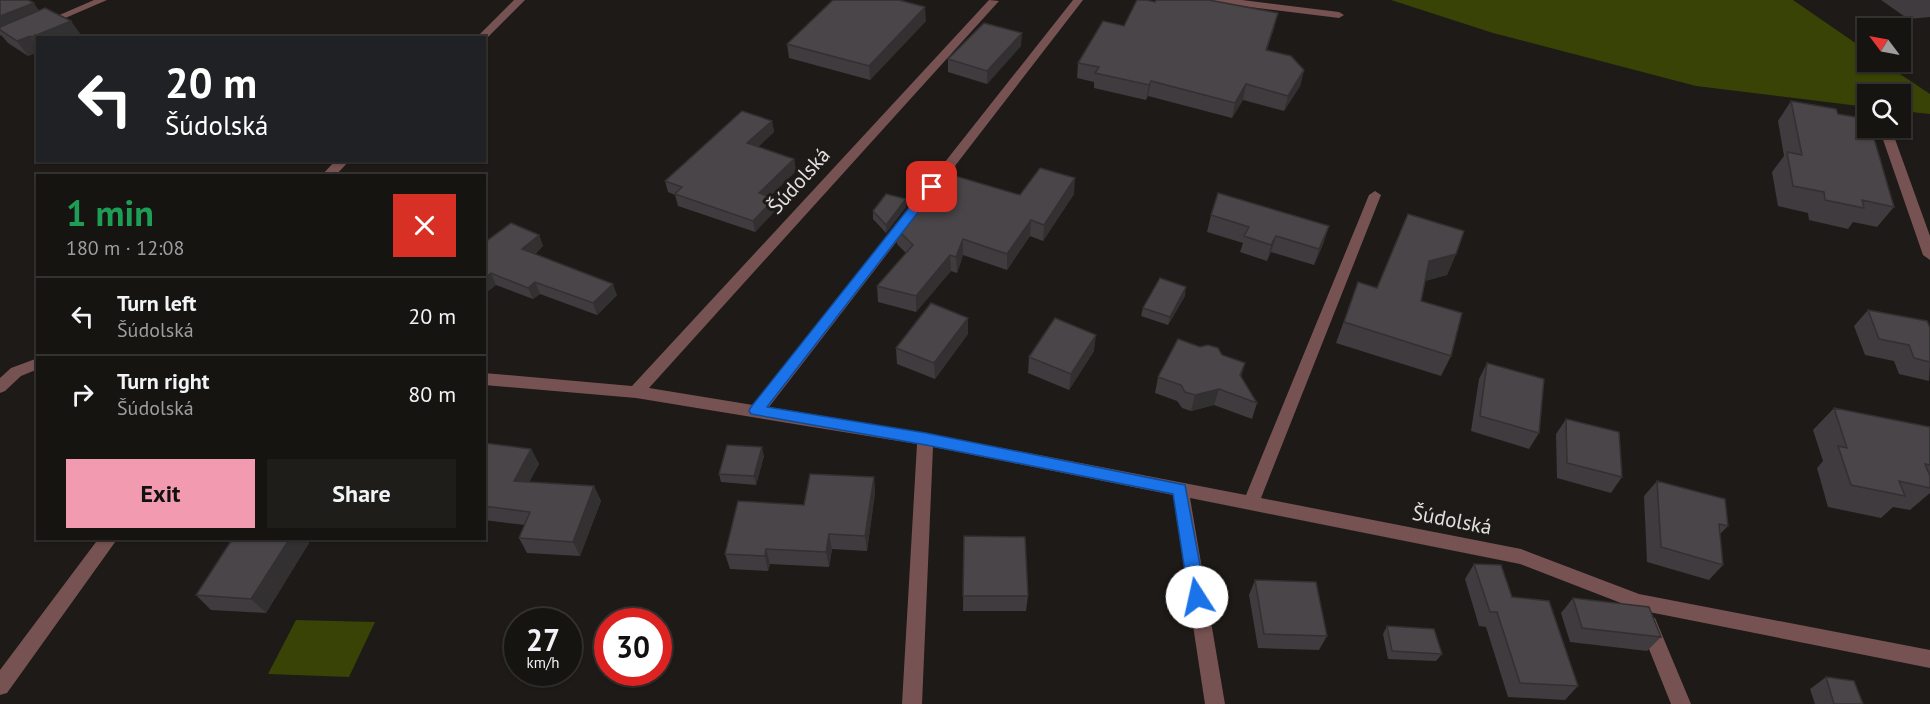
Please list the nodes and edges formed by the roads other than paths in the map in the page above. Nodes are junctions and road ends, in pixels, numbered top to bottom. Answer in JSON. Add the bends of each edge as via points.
{"nodes":[{"id":1,"x":102,"y":0,"type":"edge"},
{"id":2,"x":520,"y":0,"type":"edge"},
{"id":3,"x":1078,"y":0,"type":"edge"},
{"id":4,"x":1216,"y":0,"type":"edge"},
{"id":5,"x":994,"y":1,"type":"edge"},
{"id":6,"x":1255,"y":2,"type":"edge"},
{"id":7,"x":1339,"y":15,"type":"dead end"},
{"id":8,"x":41,"y":25,"type":"edge"},
{"id":9,"x":483,"y":36,"type":"edge"},
{"id":10,"x":1889,"y":138,"type":"edge"},
{"id":11,"x":342,"y":162,"type":"edge"},
{"id":12,"x":329,"y":174,"type":"edge"},
{"id":13,"x":1375,"y":195,"type":"dead end"},
{"id":14,"x":1930,"y":255,"type":"edge"},
{"id":15,"x":36,"y":364,"type":"edge"},
{"id":16,"x":486,"y":379,"type":"edge"},
{"id":17,"x":0,"y":387,"type":"edge"},
{"id":18,"x":636,"y":392,"type":"junction"},
{"id":19,"x":756,"y":411,"type":"junction"},
{"id":20,"x":926,"y":439,"type":"junction"},
{"id":21,"x":1179,"y":489,"type":"junction"},
{"id":22,"x":1251,"y":503,"type":"junction"},
{"id":23,"x":109,"y":540,"type":"edge"},
{"id":24,"x":1639,"y":602,"type":"junction"},
{"id":25,"x":1930,"y":659,"type":"edge"},
{"id":26,"x":0,"y":686,"type":"edge"},
{"id":27,"x":912,"y":704,"type":"edge"},
{"id":28,"x":1215,"y":704,"type":"edge"},
{"id":29,"x":1682,"y":704,"type":"edge"}],
"edges":[{"from":1,"to":8,"type":"lane"},
{"from":2,"to":9,"type":"street"},
{"from":3,"to":19,"type":"street"},
{"from":4,"to":6,"type":"street"},
{"from":5,"to":18,"type":"street","name":"Šúdolská"},
{"from":6,"to":7,"type":"street"},
{"from":10,"to":14,"type":"street"},
{"from":11,"to":12,"type":"street"},
{"from":13,"to":22,"type":"street"},
{"from":15,"to":17,"type":"street","via":[[16,372]]},
{"from":16,"to":18,"type":"street","name":"Šúdolská"},
{"from":18,"to":19,"type":"street","name":"Šúdolská"},
{"from":19,"to":20,"type":"street","name":"Šúdolská"},
{"from":20,"to":21,"type":"street","name":"Šúdolská"},
{"from":20,"to":27,"type":"street"},
{"from":21,"to":22,"type":"street","name":"Šúdolská"},
{"from":21,"to":28,"type":"street"},
{"from":22,"to":24,"type":"street","name":"Šúdolská","via":[[1521,557]]},
{"from":23,"to":26,"type":"street"},
{"from":24,"to":25,"type":"street","name":"Šúdolská"},
{"from":24,"to":29,"type":"street"}]}
